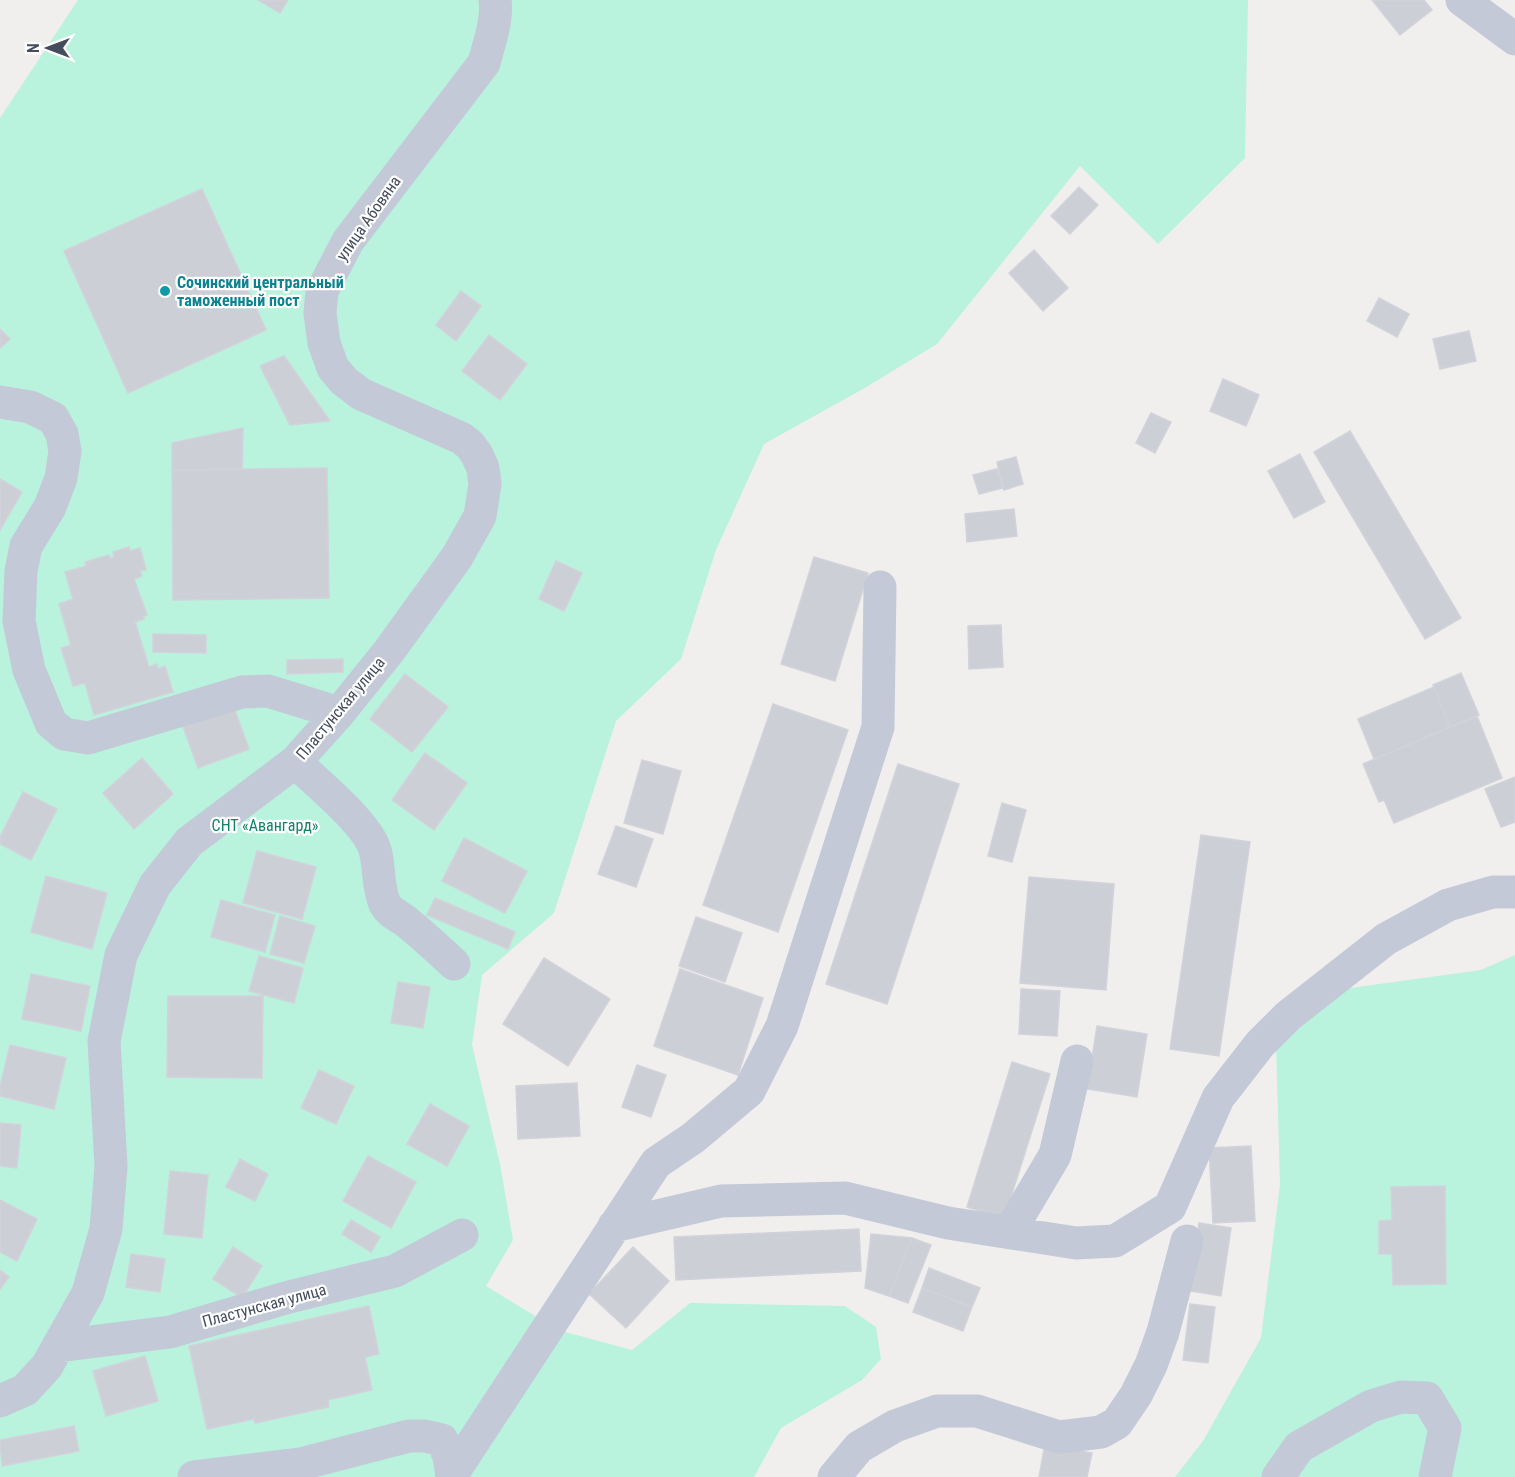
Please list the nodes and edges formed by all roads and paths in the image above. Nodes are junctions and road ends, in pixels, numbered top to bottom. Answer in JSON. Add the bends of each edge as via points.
{"nodes":[{"id":1,"x":495,"y":0,"type":"edge"},
{"id":2,"x":1462,"y":0,"type":"edge"},
{"id":3,"x":1515,"y":39,"type":"edge"},
{"id":4,"x":0,"y":402,"type":"edge"},
{"id":5,"x":485,"y":483,"type":"joint"},
{"id":6,"x":879,"y":587,"type":"dead end"},
{"id":7,"x":339,"y":713,"type":"junction"},
{"id":8,"x":295,"y":762,"type":"junction"},
{"id":9,"x":1515,"y":892,"type":"edge"},
{"id":10,"x":454,"y":964,"type":"dead end"},
{"id":11,"x":1077,"y":1061,"type":"dead end"},
{"id":12,"x":614,"y":1226,"type":"junction"},
{"id":13,"x":1010,"y":1231,"type":"junction"},
{"id":14,"x":462,"y":1235,"type":"dead end"},
{"id":15,"x":1187,"y":1241,"type":"dead end"},
{"id":16,"x":58,"y":1346,"type":"junction"},
{"id":17,"x":0,"y":1401,"type":"edge"},
{"id":18,"x":452,"y":1475,"type":"edge"},
{"id":19,"x":194,"y":1477,"type":"edge"},
{"id":20,"x":834,"y":1477,"type":"edge"},
{"id":21,"x":1278,"y":1477,"type":"edge"},
{"id":22,"x":1435,"y":1477,"type":"edge"}],
"edges":[{"from":1,"to":5,"type":"street","name":"улица Абовяна","via":[[484,63],[348,241],[322,291],[320,313],[324,343],[333,368],[344,381],[361,394],[461,438],[477,454]]},
{"from":2,"to":3,"type":"street"},
{"from":4,"to":7,"type":"street","via":[[30,407],[53,418],[65,451],[61,477],[50,507],[26,546],[21,572],[21,631],[29,670],[51,723],[64,734],[88,738],[242,692],[268,691]]},
{"from":5,"to":7,"type":"street","name":"Пластунская улица","via":[[480,516],[458,557]]},
{"from":6,"to":12,"type":"street","via":[[878,727],[782,1026],[749,1091],[656,1163]]},
{"from":7,"to":8,"type":"street","name":"Пластунская улица"},
{"from":8,"to":10,"type":"street","via":[[367,834],[375,849],[386,904],[393,914],[407,921]]},
{"from":8,"to":16,"type":"street","name":"Пластунская улица","via":[[189,842],[155,885],[121,955],[104,1041],[111,1166],[106,1229],[88,1293]]},
{"from":9,"to":13,"type":"street","via":[[1493,892],[1437,910],[1386,939],[1288,1016],[1260,1044],[1218,1098],[1170,1207],[1115,1241],[1076,1243]]},
{"from":11,"to":13,"type":"street","via":[[1054,1155]]},
{"from":12,"to":13,"type":"street","via":[[721,1201],[846,1197],[948,1223]]},
{"from":12,"to":18,"type":"street"},
{"from":14,"to":16,"type":"street","name":"Пластунская улица","via":[[395,1271],[170,1332]]},
{"from":15,"to":20,"type":"street","via":[[1151,1365],[1117,1423],[1101,1432],[1059,1437],[977,1411],[937,1411],[895,1426],[859,1447]]},
{"from":16,"to":17,"type":"street","name":"Пластунская улица","via":[[47,1366],[25,1390]]},
{"from":18,"to":19,"type":"street","via":[[442,1440],[409,1436],[301,1464]]},
{"from":21,"to":22,"type":"street","via":[[1299,1447],[1371,1406],[1401,1397],[1427,1398],[1445,1428]]}]}
